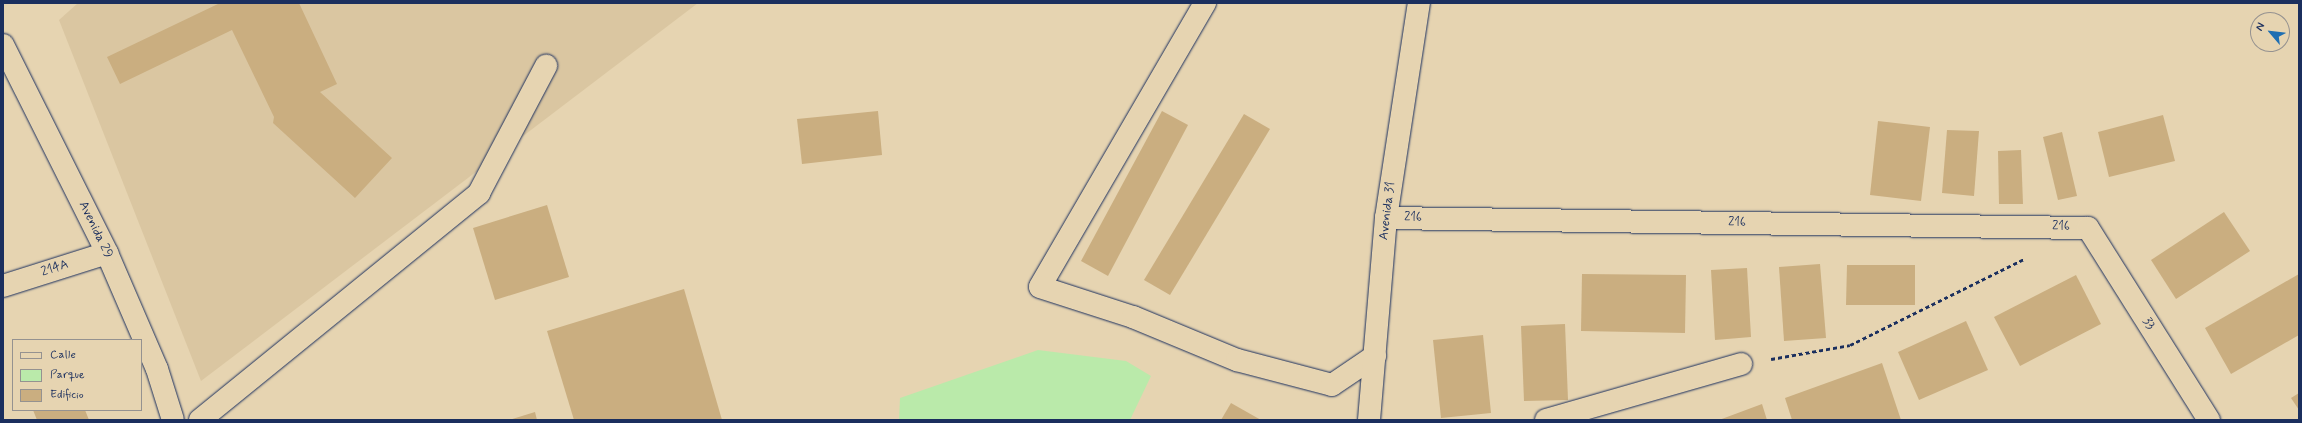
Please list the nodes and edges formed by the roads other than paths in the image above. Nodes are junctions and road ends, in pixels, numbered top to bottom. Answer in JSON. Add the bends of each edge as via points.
{"nodes":[{"id":1,"x":1205,"y":3,"type":"edge"},
{"id":2,"x":1419,"y":3,"type":"edge"},
{"id":3,"x":3,"y":45,"type":"edge"},
{"id":4,"x":546,"y":66,"type":"dead end"},
{"id":5,"x":1386,"y":218,"type":"junction"},
{"id":6,"x":2088,"y":228,"type":"joint"},
{"id":7,"x":107,"y":253,"type":"junction"},
{"id":8,"x":3,"y":286,"type":"edge"},
{"id":9,"x":1375,"y":356,"type":"junction"},
{"id":10,"x":1741,"y":364,"type":"road end"},
{"id":11,"x":173,"y":420,"type":"edge"},
{"id":12,"x":200,"y":420,"type":"edge"},
{"id":13,"x":1369,"y":420,"type":"edge"},
{"id":14,"x":1546,"y":420,"type":"edge"},
{"id":15,"x":2209,"y":420,"type":"edge"}],
"edges":[{"from":1,"to":9,"type":"street","via":[[1040,287],[1133,318],[1237,360],[1332,385]]},
{"from":2,"to":5,"type":"street","name":"Avenida 31"},
{"from":3,"to":7,"type":"street","name":"Avenida 29"},
{"from":4,"to":12,"type":"street","via":[[479,193]]},
{"from":5,"to":6,"type":"street","name":"216"},
{"from":5,"to":9,"type":"street","name":"Avenida 31"},
{"from":6,"to":15,"type":"street","name":"33"},
{"from":7,"to":8,"type":"street","name":"214A"},
{"from":7,"to":11,"type":"street","name":"Avenida 29","via":[[156,369]]},
{"from":9,"to":13,"type":"street","name":"Avenida 31"},
{"from":10,"to":14,"type":"street"}]}
